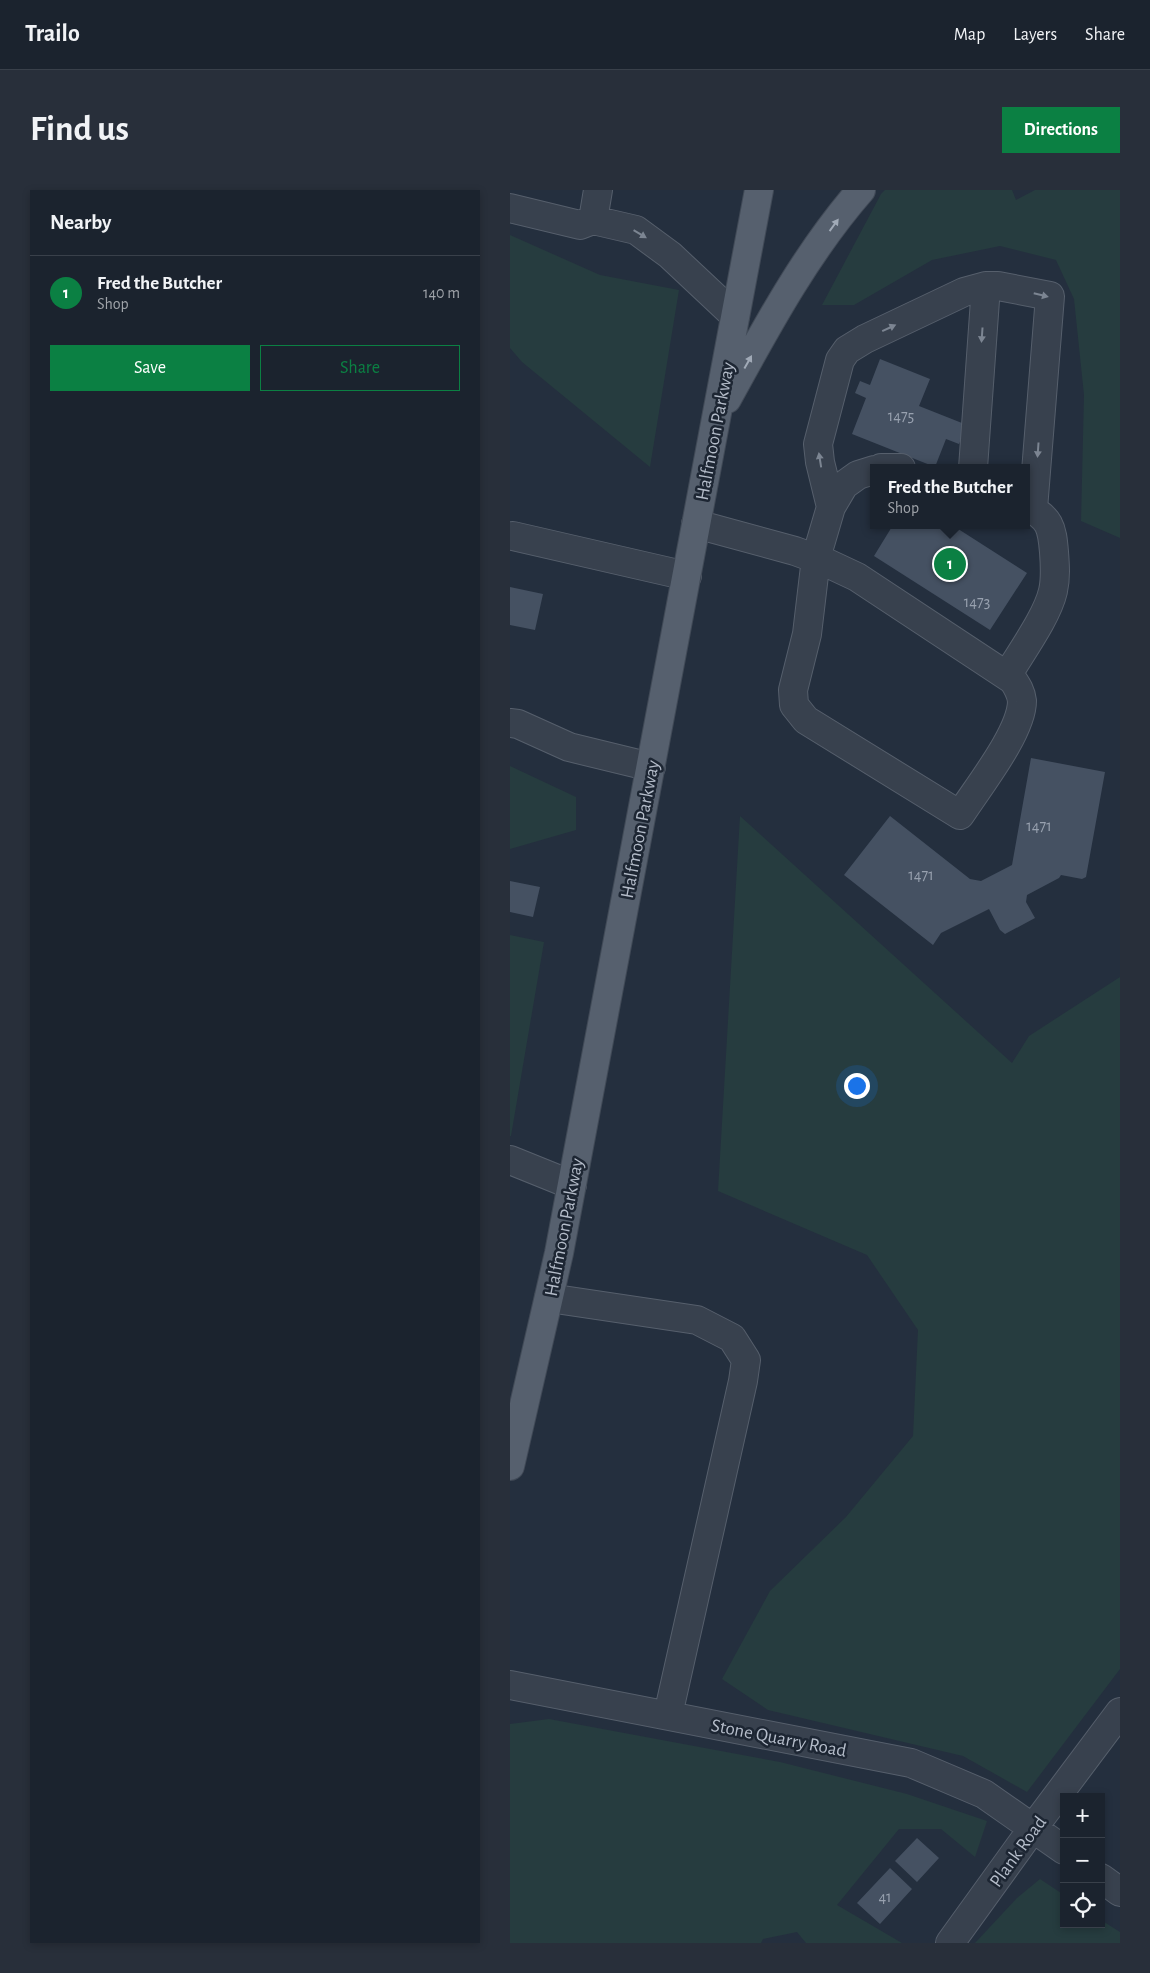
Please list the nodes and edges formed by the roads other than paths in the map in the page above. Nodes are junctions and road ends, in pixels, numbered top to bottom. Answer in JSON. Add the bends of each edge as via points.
{"nodes":[{"id":1,"x":598,"y":190,"type":"edge"},
{"id":2,"x":759,"y":190,"type":"edge"},
{"id":3,"x":861,"y":190,"type":"edge"},
{"id":4,"x":510,"y":208,"type":"edge"},
{"id":5,"x":594,"y":220,"type":"junction"},
{"id":6,"x":986,"y":286,"type":"junction"},
{"id":7,"x":735,"y":316,"type":"junction"},
{"id":8,"x":716,"y":420,"type":"junction"},
{"id":9,"x":973,"y":464,"type":"edge"},
{"id":10,"x":870,"y":471,"type":"edge"},
{"id":11,"x":832,"y":507,"type":"junction"},
{"id":12,"x":1030,"y":508,"type":"edge"},
{"id":13,"x":696,"y":524,"type":"junction"},
{"id":14,"x":513,"y":536,"type":"dead end"},
{"id":15,"x":816,"y":558,"type":"junction"},
{"id":16,"x":687,"y":576,"type":"junction"},
{"id":17,"x":1007,"y":676,"type":"junction"},
{"id":18,"x":510,"y":723,"type":"edge"},
{"id":19,"x":651,"y":768,"type":"junction"},
{"id":20,"x":510,"y":1160,"type":"edge"},
{"id":21,"x":572,"y":1185,"type":"junction"},
{"id":22,"x":549,"y":1298,"type":"junction"},
{"id":23,"x":510,"y":1466,"type":"edge"},
{"id":24,"x":510,"y":1684,"type":"edge"},
{"id":25,"x":1120,"y":1712,"type":"edge"},
{"id":26,"x":668,"y":1715,"type":"junction"},
{"id":27,"x":1033,"y":1828,"type":"junction"},
{"id":28,"x":1060,"y":1847,"type":"edge"},
{"id":29,"x":1105,"y":1881,"type":"edge"},
{"id":30,"x":1120,"y":1892,"type":"edge"},
{"id":31,"x":950,"y":1943,"type":"edge"}],
"edges":[{"from":1,"to":5,"type":"street"},
{"from":2,"to":7,"type":"main road","name":"Halfmoon Parkway"},
{"from":8,"to":3,"type":"main road","one_way":true,"via":[[799,272]]},
{"from":4,"to":5,"type":"street","via":[[580,225]]},
{"from":5,"to":7,"type":"street","one_way":true,"via":[[636,230],[670,255]]},
{"from":6,"to":9,"type":"street","one_way":true},
{"from":11,"to":6,"type":"street","one_way":true,"via":[[818,444],[840,360],[847,350],[865,339],[964,292]]},
{"from":6,"to":12,"type":"street","one_way":true,"via":[[1050,296]]},
{"from":7,"to":8,"type":"main road","name":"Halfmoon Parkway"},
{"from":8,"to":13,"type":"main road","name":"Halfmoon Parkway"},
{"from":10,"to":11,"type":"street","via":[[844,485]]},
{"from":11,"to":15,"type":"street"},
{"from":12,"to":17,"type":"street","via":[[1049,523],[1055,575],[1053,592]]},
{"from":13,"to":15,"type":"street"},
{"from":13,"to":16,"type":"main road","name":"Halfmoon Parkway"},
{"from":14,"to":16,"type":"street"},
{"from":15,"to":17,"type":"street","via":[[857,577]]},
{"from":15,"to":17,"type":"street","via":[[794,704],[806,720],[960,815],[1014,733],[1020,717],[1020,690]]},
{"from":16,"to":19,"type":"main road","name":"Halfmoon Parkway"},
{"from":18,"to":19,"type":"street","via":[[569,747]]},
{"from":19,"to":21,"type":"main road","name":"Halfmoon Parkway"},
{"from":20,"to":21,"type":"street"},
{"from":21,"to":22,"type":"main road","name":"Halfmoon Parkway"},
{"from":22,"to":23,"type":"main road","name":"Halfmoon Parkway"},
{"from":22,"to":26,"type":"street","via":[[696,1320],[732,1338],[746,1360]]},
{"from":24,"to":26,"type":"street","name":"Stone Quarry Road"},
{"from":25,"to":27,"type":"street","name":"Plank Road"},
{"from":26,"to":27,"type":"street","name":"Stone Quarry Road","via":[[911,1763],[984,1794]]},
{"from":27,"to":28,"type":"street","name":"Stone Quarry Road"},
{"from":27,"to":31,"type":"street","name":"Plank Road"},
{"from":29,"to":30,"type":"street"}]}
